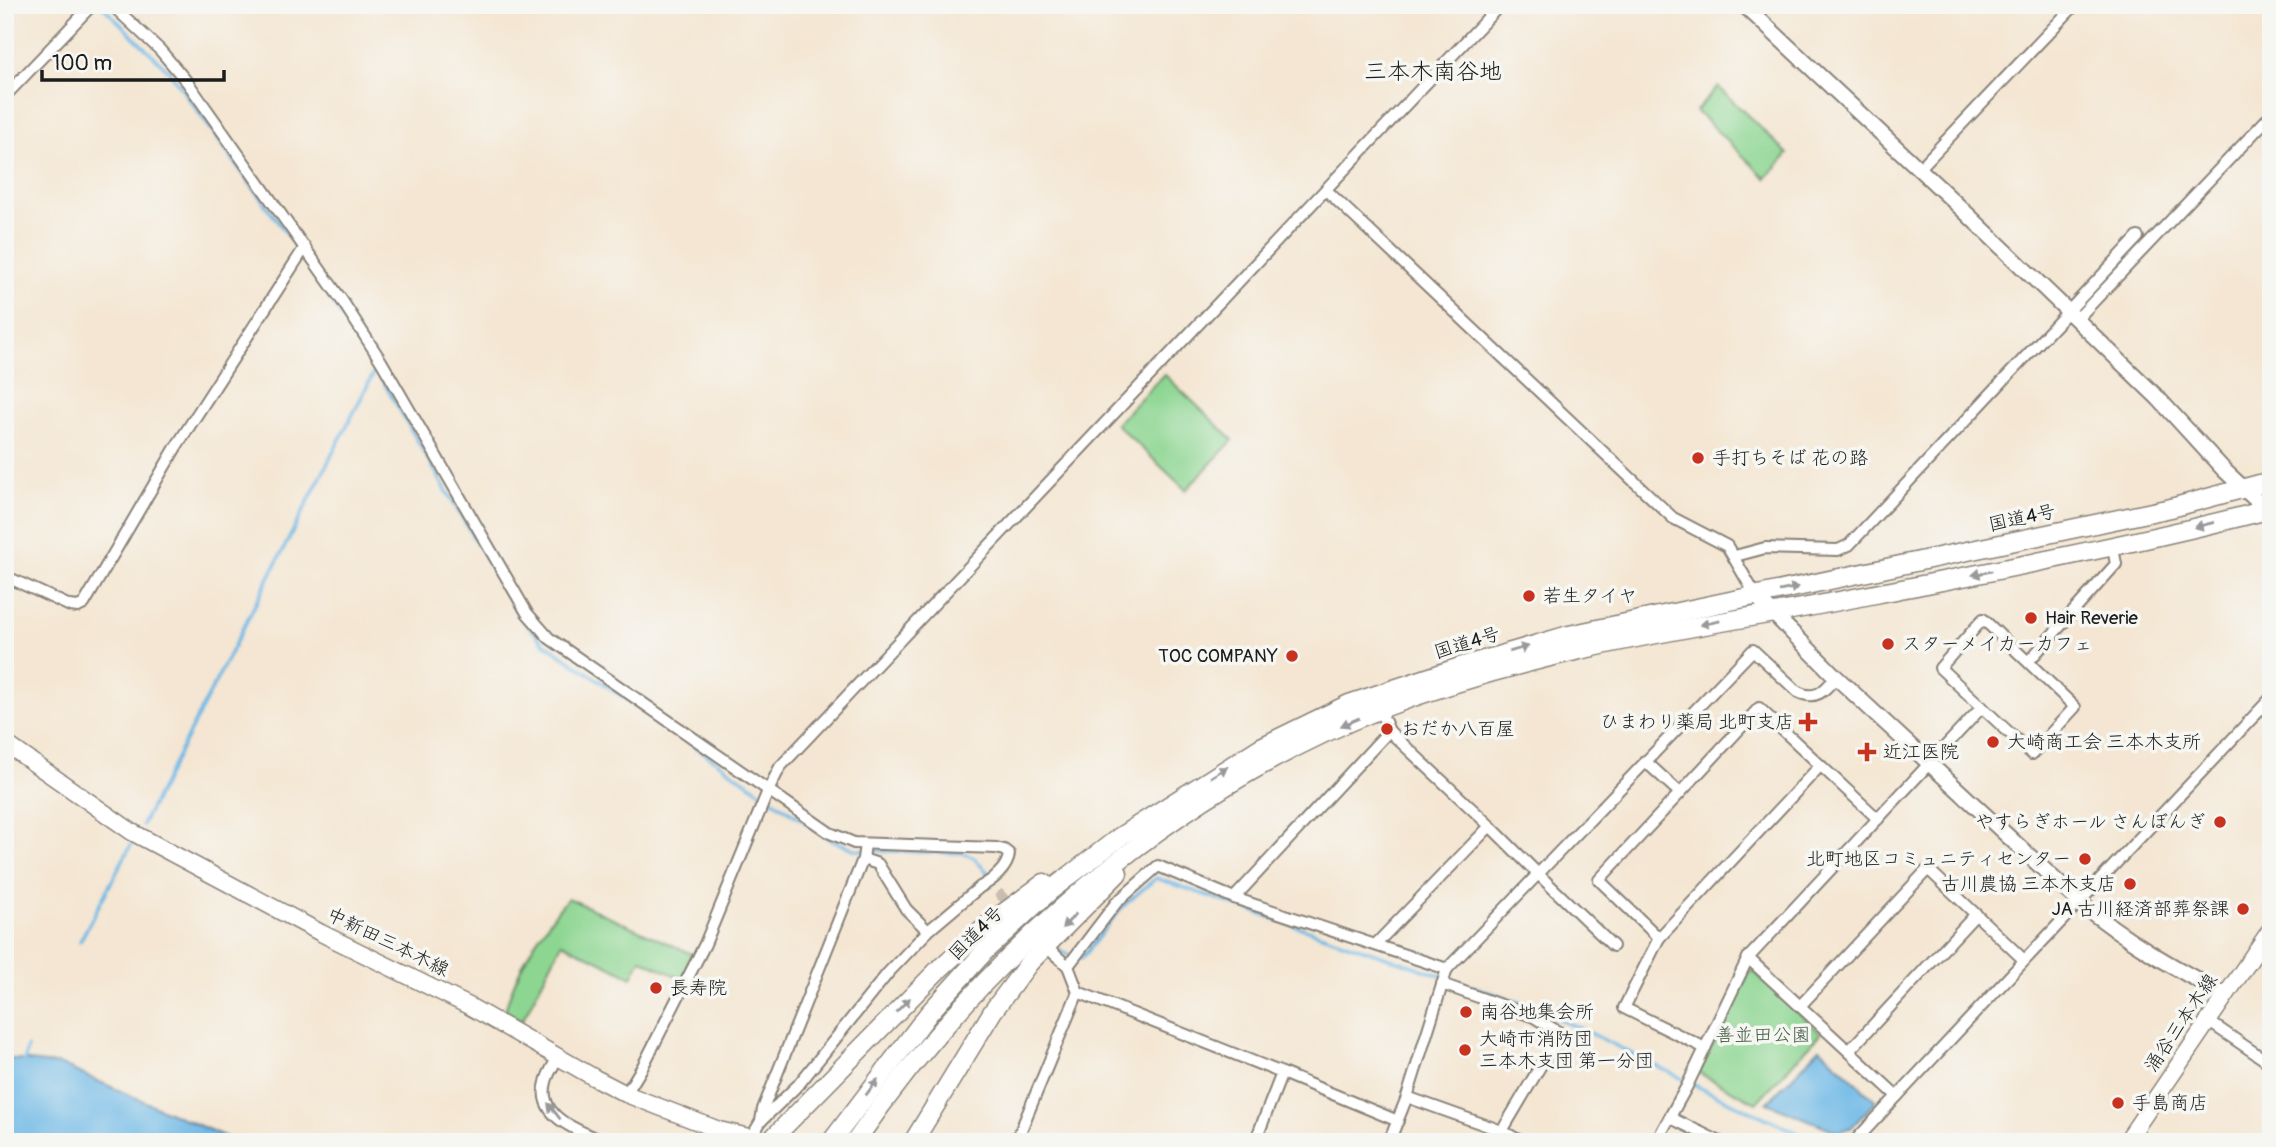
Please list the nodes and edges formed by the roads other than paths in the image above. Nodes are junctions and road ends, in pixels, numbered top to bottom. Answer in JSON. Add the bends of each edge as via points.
{"nodes":[{"id":1,"x":92,"y":5,"type":"edge"},
{"id":2,"x":112,"y":5,"type":"edge"},
{"id":3,"x":1500,"y":5,"type":"edge"},
{"id":4,"x":1744,"y":5,"type":"edge"},
{"id":5,"x":2075,"y":5,"type":"edge"},
{"id":6,"x":5,"y":96,"type":"edge"},
{"id":7,"x":2271,"y":115,"type":"edge"},
{"id":8,"x":1919,"y":169,"type":"junction"},
{"id":9,"x":1326,"y":190,"type":"junction"},
{"id":10,"x":2138,"y":237,"type":"dead end"},
{"id":11,"x":302,"y":251,"type":"junction"},
{"id":12,"x":2072,"y":316,"type":"junction"},
{"id":13,"x":2271,"y":481,"type":"edge"},
{"id":14,"x":2245,"y":489,"type":"junction"},
{"id":15,"x":2270,"y":511,"type":"edge"},
{"id":16,"x":2113,"y":548,"type":"junction"},
{"id":17,"x":1735,"y":556,"type":"junction"},
{"id":18,"x":5,"y":576,"type":"edge"},
{"id":19,"x":1756,"y":596,"type":"junction"},
{"id":20,"x":1772,"y":613,"type":"junction"},
{"id":21,"x":2028,"y":662,"type":"junction"},
{"id":22,"x":1836,"y":677,"type":"junction"},
{"id":23,"x":2271,"y":698,"type":"edge"},
{"id":24,"x":1982,"y":707,"type":"junction"},
{"id":25,"x":1380,"y":710,"type":"junction"},
{"id":26,"x":1389,"y":731,"type":"junction"},
{"id":27,"x":5,"y":743,"type":"edge"},
{"id":28,"x":1645,"y":761,"type":"junction"},
{"id":29,"x":1929,"y":764,"type":"junction"},
{"id":30,"x":1820,"y":766,"type":"junction"},
{"id":31,"x":1195,"y":788,"type":"junction"},
{"id":32,"x":1680,"y":793,"type":"junction"},
{"id":33,"x":766,"y":795,"type":"junction"},
{"id":34,"x":1878,"y":820,"type":"junction"},
{"id":35,"x":1490,"y":826,"type":"junction"},
{"id":36,"x":1152,"y":838,"type":"junction"},
{"id":37,"x":864,"y":851,"type":"junction"},
{"id":38,"x":1538,"y":874,"type":"junction"},
{"id":39,"x":989,"y":882,"type":"junction"},
{"id":40,"x":998,"y":892,"type":"tunnel mouth"},
{"id":41,"x":1234,"y":898,"type":"junction"},
{"id":42,"x":2079,"y":902,"type":"junction"},
{"id":43,"x":1976,"y":914,"type":"junction"},
{"id":44,"x":2271,"y":929,"type":"edge"},
{"id":45,"x":928,"y":931,"type":"junction"},
{"id":46,"x":1659,"y":938,"type":"junction"},
{"id":47,"x":1376,"y":945,"type":"junction"},
{"id":48,"x":1613,"y":946,"type":"dead end"},
{"id":49,"x":1053,"y":953,"type":"dead end"},
{"id":50,"x":1748,"y":958,"type":"junction"},
{"id":51,"x":2024,"y":960,"type":"junction"},
{"id":52,"x":1068,"y":966,"type":"junction"},
{"id":53,"x":1445,"y":977,"type":"junction"},
{"id":54,"x":1078,"y":992,"type":"junction"},
{"id":55,"x":2225,"y":995,"type":"junction"},
{"id":56,"x":1800,"y":1006,"type":"junction"},
{"id":57,"x":2208,"y":1021,"type":"junction"},
{"id":58,"x":1705,"y":1048,"type":"junction"},
{"id":59,"x":1849,"y":1051,"type":"junction"},
{"id":60,"x":558,"y":1057,"type":"junction"},
{"id":61,"x":2271,"y":1064,"type":"edge"},
{"id":62,"x":1282,"y":1073,"type":"junction"},
{"id":63,"x":626,"y":1094,"type":"junction"},
{"id":64,"x":1897,"y":1096,"type":"junction"},
{"id":65,"x":1407,"y":1097,"type":"junction"},
{"id":66,"x":1671,"y":1118,"type":"junction"},
{"id":67,"x":761,"y":1121,"type":"junction"},
{"id":68,"x":1398,"y":1121,"type":"junction"},
{"id":69,"x":1502,"y":1131,"type":"junction"},
{"id":70,"x":751,"y":1138,"type":"junction"},
{"id":71,"x":605,"y":1142,"type":"edge"},
{"id":72,"x":770,"y":1142,"type":"edge"},
{"id":73,"x":831,"y":1142,"type":"edge"},
{"id":74,"x":855,"y":1142,"type":"edge"},
{"id":75,"x":913,"y":1142,"type":"edge"},
{"id":76,"x":1016,"y":1142,"type":"edge"},
{"id":77,"x":1255,"y":1142,"type":"edge"},
{"id":78,"x":1389,"y":1142,"type":"edge"},
{"id":79,"x":1522,"y":1142,"type":"edge"},
{"id":80,"x":1656,"y":1142,"type":"edge"},
{"id":81,"x":1720,"y":1142,"type":"edge"},
{"id":82,"x":1854,"y":1142,"type":"edge"},
{"id":83,"x":2126,"y":1142,"type":"edge"}],
"edges":[{"from":1,"to":6,"type":"street"},
{"from":2,"to":11,"type":"street","via":[[188,83]]},
{"from":3,"to":9,"type":"street"},
{"from":4,"to":8,"type":"street"},
{"from":5,"to":8,"type":"street"},
{"from":7,"to":12,"type":"street"},
{"from":8,"to":12,"type":"street"},
{"from":9,"to":17,"type":"street","via":[[1673,518],[1717,539]]},
{"from":9,"to":33,"type":"street","via":[[780,767]]},
{"from":10,"to":12,"type":"street"},
{"from":11,"to":18,"type":"street","via":[[176,447],[84,604],[70,606]]},
{"from":11,"to":33,"type":"street","via":[[382,361],[534,624]]},
{"from":12,"to":14,"type":"street"},
{"from":12,"to":17,"type":"street","via":[[1849,545],[1838,551],[1765,548]]},
{"from":13,"to":14,"type":"highway","name":"国道4号"},
{"from":14,"to":15,"type":"street"},
{"from":19,"to":14,"type":"highway","name":"国道4号","one_way":true},
{"from":15,"to":16,"type":"highway","name":"国道4号","one_way":true},
{"from":16,"to":20,"type":"highway","name":"国道4号","one_way":true},
{"from":16,"to":21,"type":"street","via":[[2116,564]]},
{"from":17,"to":19,"type":"street"},
{"from":19,"to":20,"type":"street"},
{"from":31,"to":19,"type":"highway","name":"国道4号","one_way":true,"via":[[1261,747],[1381,693],[1569,635]]},
{"from":20,"to":22,"type":"street"},
{"from":20,"to":25,"type":"highway","name":"国道4号","one_way":true,"via":[[1535,660]]},
{"from":21,"to":24,"type":"street","via":[[1983,619],[1940,668]]},
{"from":21,"to":24,"type":"street","via":[[2075,708],[2032,754]]},
{"from":22,"to":28,"type":"street","via":[[1823,692],[1805,696],[1753,650]]},
{"from":22,"to":29,"type":"street"},
{"from":23,"to":42,"type":"street"},
{"from":24,"to":29,"type":"street"},
{"from":25,"to":26,"type":"street"},
{"from":25,"to":36,"type":"highway","name":"国道4号","one_way":true,"via":[[1266,765]]},
{"from":26,"to":35,"type":"street"},
{"from":26,"to":41,"type":"street"},
{"from":27,"to":60,"type":"main road","name":"中新田三本木線","via":[[132,832],[451,996]]},
{"from":28,"to":32,"type":"street"},
{"from":28,"to":38,"type":"street"},
{"from":29,"to":34,"type":"street"},
{"from":29,"to":42,"type":"street"},
{"from":30,"to":32,"type":"street","via":[[1759,708]]},
{"from":30,"to":34,"type":"street"},
{"from":30,"to":46,"type":"street"},
{"from":72,"to":31,"type":"highway","one_way":true,"via":[[990,923],[1115,829]]},
{"from":73,"to":31,"type":"highway","name":"国道4号","one_way":true,"via":[[929,1013],[986,950],[1051,890],[1121,836]]},
{"from":32,"to":46,"type":"street","via":[[1599,880]]},
{"from":33,"to":37,"type":"street"},
{"from":33,"to":63,"type":"street","via":[[705,944]]},
{"from":34,"to":50,"type":"street"},
{"from":35,"to":38,"type":"street"},
{"from":35,"to":47,"type":"street"},
{"from":36,"to":74,"type":"highway","name":"国道4号","via":[[1062,905],[1018,948],[909,1069]]},
{"from":36,"to":75,"type":"highway","one_way":true,"via":[[1029,963],[993,1011]]},
{"from":37,"to":39,"type":"street","via":[[967,846],[1004,850],[1009,862]]},
{"from":37,"to":45,"type":"street"},
{"from":37,"to":67,"type":"street"},
{"from":38,"to":48,"type":"street"},
{"from":38,"to":53,"type":"street"},
{"from":39,"to":40,"type":"street"},
{"from":39,"to":45,"type":"street"},
{"from":41,"to":47,"type":"street"},
{"from":41,"to":52,"type":"street","via":[[1158,866],[1116,903]]},
{"from":42,"to":51,"type":"street"},
{"from":42,"to":55,"type":"street","via":[[2150,955]]},
{"from":43,"to":51,"type":"street"},
{"from":43,"to":56,"type":"street","via":[[1928,869]]},
{"from":43,"to":59,"type":"street"},
{"from":44,"to":55,"type":"main road","name":"涌谷三本木線"},
{"from":45,"to":67,"type":"street","via":[[888,973],[799,1084]]},
{"from":46,"to":58,"type":"street","via":[[1624,1008]]},
{"from":47,"to":53,"type":"street"},
{"from":49,"to":52,"type":"street"},
{"from":50,"to":56,"type":"street"},
{"from":50,"to":58,"type":"street"},
{"from":51,"to":64,"type":"street"},
{"from":52,"to":54,"type":"street"},
{"from":53,"to":65,"type":"street"},
{"from":53,"to":69,"type":"street","via":[[1560,1032]]},
{"from":54,"to":62,"type":"street"},
{"from":54,"to":76,"type":"street"},
{"from":55,"to":57,"type":"main road","name":"涌谷三本木線"},
{"from":56,"to":59,"type":"street"},
{"from":57,"to":61,"type":"street"},
{"from":57,"to":83,"type":"main road","name":"涌谷三本木線"},
{"from":58,"to":66,"type":"street"},
{"from":59,"to":64,"type":"street"},
{"from":60,"to":63,"type":"main road","name":"中新田三本木線"},
{"from":71,"to":60,"type":"street","one_way":true,"via":[[565,1124],[548,1106],[546,1080]]},
{"from":62,"to":68,"type":"street"},
{"from":62,"to":77,"type":"street"},
{"from":63,"to":70,"type":"main road","name":"中新田三本木線"},
{"from":64,"to":82,"type":"street"},
{"from":65,"to":68,"type":"street"},
{"from":65,"to":69,"type":"street"},
{"from":66,"to":80,"type":"street"},
{"from":66,"to":81,"type":"street"},
{"from":67,"to":70,"type":"street"},
{"from":68,"to":78,"type":"street"},
{"from":69,"to":79,"type":"street"},
{"from":70,"to":72,"type":"main road","name":"中新田三本木線"}]}
